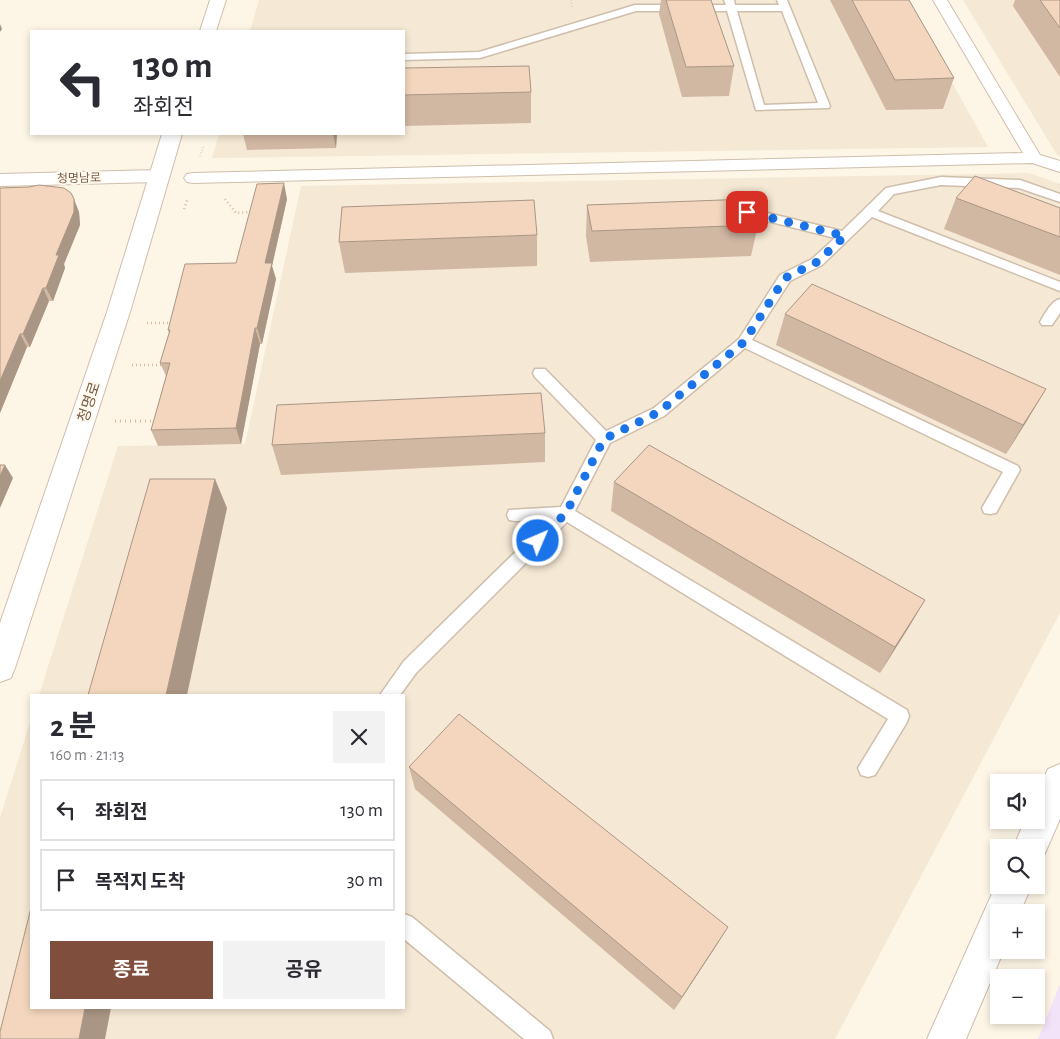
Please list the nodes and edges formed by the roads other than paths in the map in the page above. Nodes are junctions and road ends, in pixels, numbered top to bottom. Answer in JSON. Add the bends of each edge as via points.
{"nodes":[{"id":1,"x":218,"y":0,"type":"edge"},
{"id":2,"x":940,"y":0,"type":"edge"},
{"id":3,"x":730,"y":4,"type":"edge"},
{"id":4,"x":784,"y":4,"type":"edge"},
{"id":5,"x":208,"y":30,"type":"edge"},
{"id":6,"x":405,"y":57,"type":"edge"},
{"id":7,"x":172,"y":135,"type":"edge"},
{"id":8,"x":1034,"y":158,"type":"junction"},
{"id":9,"x":1060,"y":167,"type":"edge"},
{"id":10,"x":157,"y":176,"type":"junction"},
{"id":11,"x":193,"y":178,"type":"dead end"},
{"id":12,"x":0,"y":180,"type":"edge"},
{"id":13,"x":1060,"y":198,"type":"edge"},
{"id":14,"x":747,"y":212,"type":"edge"},
{"id":15,"x":870,"y":212,"type":"junction"},
{"id":16,"x":845,"y":236,"type":"junction"},
{"id":17,"x":1060,"y":287,"type":"edge"},
{"id":18,"x":1060,"y":303,"type":"edge"},
{"id":19,"x":1047,"y":322,"type":"dead end"},
{"id":20,"x":744,"y":342,"type":"junction"},
{"id":21,"x":540,"y":373,"type":"dead end"},
{"id":22,"x":604,"y":439,"type":"junction"},
{"id":23,"x":990,"y":508,"type":"dead end"},
{"id":24,"x":566,"y":513,"type":"junction"},
{"id":25,"x":515,"y":516,"type":"dead end"},
{"id":26,"x":0,"y":668,"type":"edge"},
{"id":27,"x":390,"y":694,"type":"edge"},
{"id":28,"x":868,"y":768,"type":"dead end"},
{"id":29,"x":1060,"y":780,"type":"edge"},
{"id":30,"x":1034,"y":839,"type":"edge"},
{"id":31,"x":405,"y":926,"type":"edge"},
{"id":32,"x":990,"y":940,"type":"edge"},
{"id":33,"x":542,"y":1039,"type":"edge"},
{"id":34,"x":946,"y":1039,"type":"edge"}],
"edges":[{"from":1,"to":5,"type":"street"},
{"from":2,"to":8,"type":"street"},
{"from":3,"to":4,"type":"lane"},
{"from":3,"to":4,"type":"lane","via":[[760,108],[824,106]]},
{"from":3,"to":6,"type":"lane","via":[[636,8],[480,55]]},
{"from":7,"to":10,"type":"street","name":"청명로"},
{"from":8,"to":9,"type":"street"},
{"from":8,"to":11,"type":"street"},
{"from":10,"to":12,"type":"street","name":"청명남로"},
{"from":10,"to":26,"type":"street","name":"청명로","via":[[110,337]]},
{"from":13,"to":15,"type":"lane","via":[[1020,184],[941,181],[890,192]]},
{"from":14,"to":16,"type":"lane"},
{"from":15,"to":16,"type":"lane"},
{"from":15,"to":17,"type":"lane"},
{"from":16,"to":20,"type":"lane","via":[[817,262],[785,278]]},
{"from":18,"to":19,"type":"lane"},
{"from":20,"to":22,"type":"lane","via":[[659,412]]},
{"from":20,"to":23,"type":"lane","via":[[1012,470]]},
{"from":21,"to":22,"type":"lane"},
{"from":22,"to":24,"type":"lane"},
{"from":24,"to":25,"type":"lane"},
{"from":24,"to":27,"type":"lane","via":[[410,667]]},
{"from":24,"to":28,"type":"lane","via":[[900,716]]},
{"from":29,"to":30,"type":"street"},
{"from":31,"to":33,"type":"lane"},
{"from":32,"to":34,"type":"street"}]}
